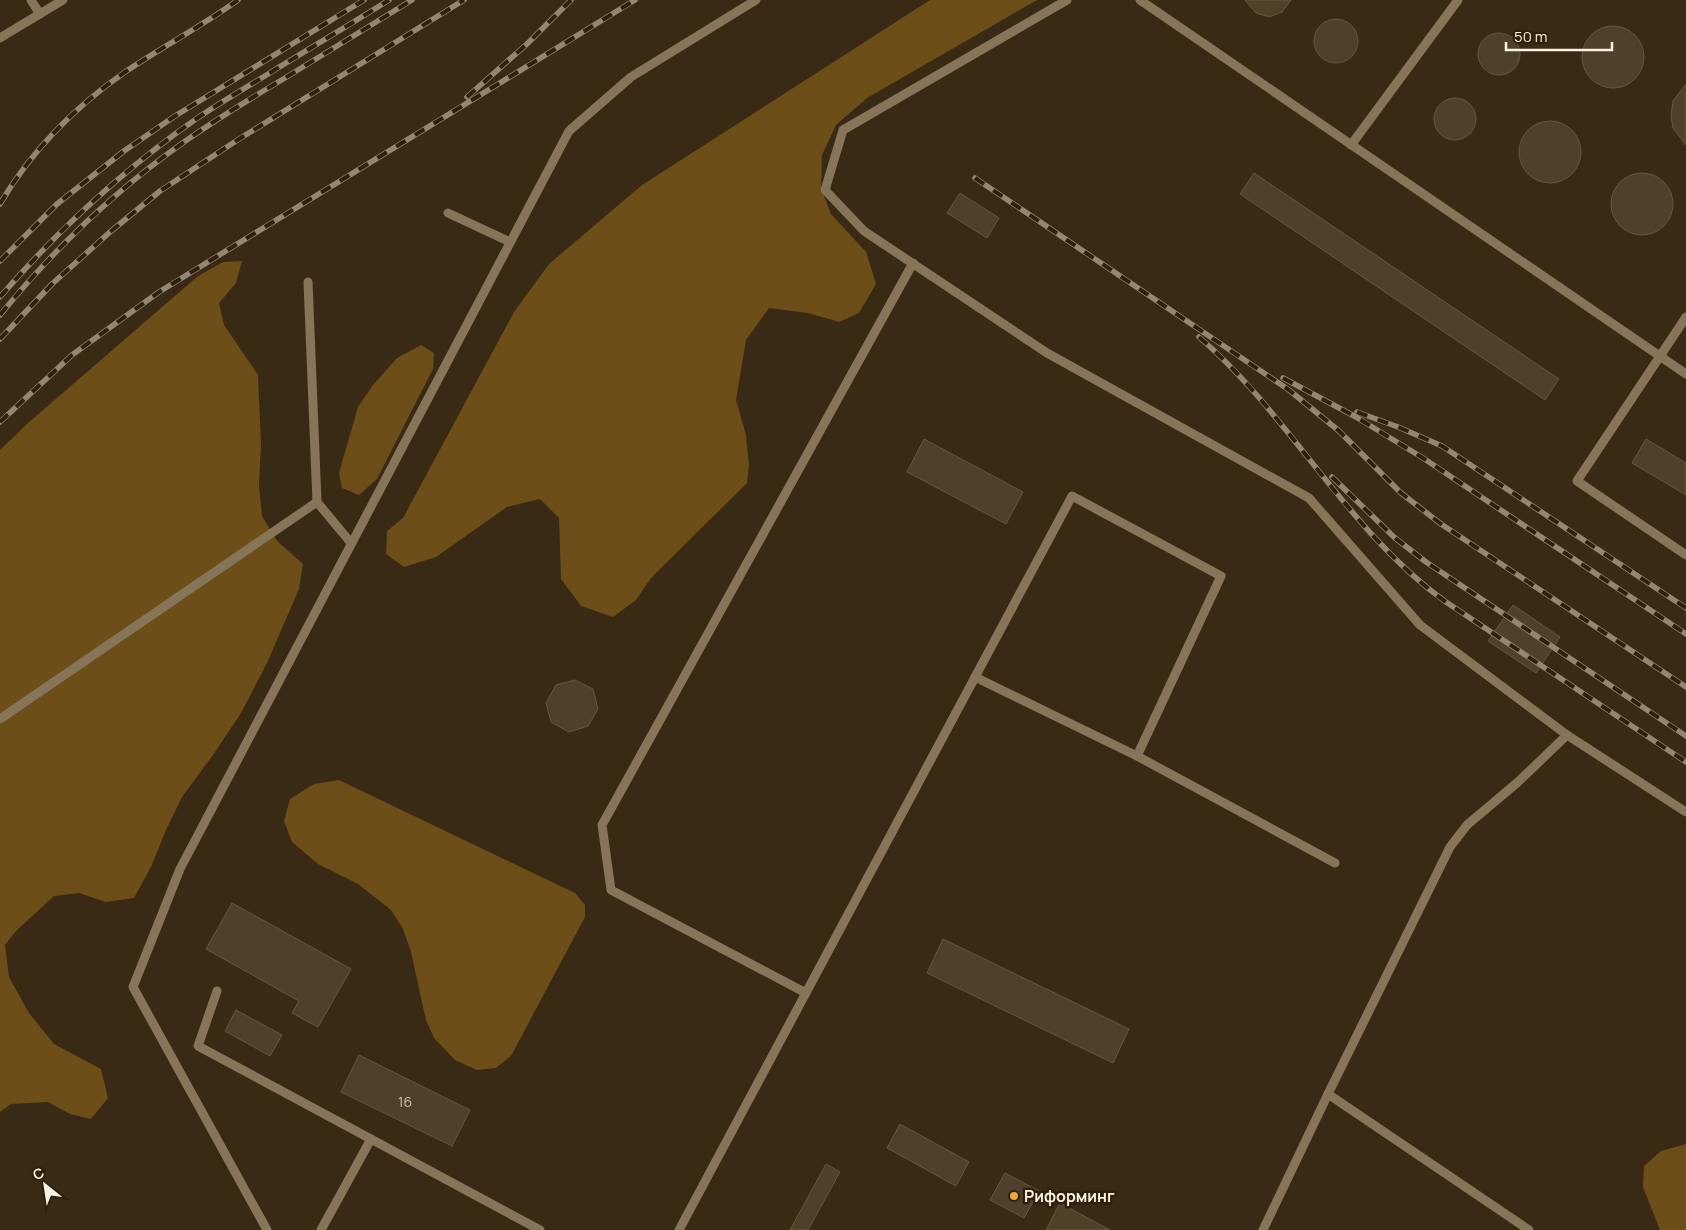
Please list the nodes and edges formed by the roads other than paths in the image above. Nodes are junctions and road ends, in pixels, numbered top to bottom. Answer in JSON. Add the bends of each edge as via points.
{"nodes":[{"id":1,"x":31,"y":0,"type":"edge"},
{"id":2,"x":63,"y":0,"type":"edge"},
{"id":3,"x":756,"y":0,"type":"edge"},
{"id":4,"x":1067,"y":0,"type":"edge"},
{"id":5,"x":1140,"y":0,"type":"edge"},
{"id":6,"x":1458,"y":0,"type":"edge"},
{"id":7,"x":40,"y":14,"type":"junction"},
{"id":8,"x":0,"y":38,"type":"edge"},
{"id":9,"x":1351,"y":145,"type":"junction"},
{"id":10,"x":448,"y":213,"type":"dead end"},
{"id":11,"x":510,"y":242,"type":"junction"},
{"id":12,"x":913,"y":263,"type":"junction"},
{"id":13,"x":308,"y":282,"type":"dead end"},
{"id":14,"x":1686,"y":317,"type":"edge"},
{"id":15,"x":1660,"y":357,"type":"junction"},
{"id":16,"x":1686,"y":374,"type":"edge"},
{"id":17,"x":317,"y":502,"type":"junction"},
{"id":18,"x":351,"y":543,"type":"junction"},
{"id":19,"x":1686,"y":555,"type":"edge"},
{"id":20,"x":975,"y":677,"type":"junction"},
{"id":21,"x":0,"y":719,"type":"edge"},
{"id":22,"x":1566,"y":735,"type":"junction"},
{"id":23,"x":1137,"y":756,"type":"junction"},
{"id":24,"x":1686,"y":812,"type":"edge"},
{"id":25,"x":1336,"y":863,"type":"dead end"},
{"id":26,"x":217,"y":991,"type":"dead end"},
{"id":27,"x":806,"y":993,"type":"junction"},
{"id":28,"x":1328,"y":1094,"type":"junction"},
{"id":29,"x":371,"y":1139,"type":"junction"},
{"id":30,"x":1524,"y":1229,"type":"edge"},
{"id":31,"x":267,"y":1230,"type":"edge"},
{"id":32,"x":321,"y":1230,"type":"edge"},
{"id":33,"x":540,"y":1230,"type":"edge"},
{"id":34,"x":679,"y":1230,"type":"edge"},
{"id":35,"x":1263,"y":1230,"type":"edge"}],
"edges":[{"from":1,"to":7,"type":"lane"},
{"from":2,"to":7,"type":"lane"},
{"from":3,"to":11,"type":"lane","via":[[631,77],[569,131]]},
{"from":4,"to":12,"type":"lane","via":[[843,130],[825,190],[864,231]]},
{"from":5,"to":9,"type":"lane"},
{"from":6,"to":9,"type":"lane"},
{"from":7,"to":8,"type":"lane"},
{"from":9,"to":15,"type":"lane"},
{"from":10,"to":11,"type":"lane"},
{"from":11,"to":18,"type":"lane"},
{"from":12,"to":22,"type":"lane","via":[[1047,353],[1309,498],[1420,625]]},
{"from":12,"to":27,"type":"lane","via":[[602,825],[611,890]]},
{"from":13,"to":17,"type":"lane"},
{"from":14,"to":15,"type":"lane"},
{"from":15,"to":16,"type":"lane"},
{"from":15,"to":19,"type":"lane","via":[[1577,482]]},
{"from":17,"to":18,"type":"lane"},
{"from":17,"to":21,"type":"lane"},
{"from":18,"to":31,"type":"lane","via":[[180,869],[133,987]]},
{"from":20,"to":23,"type":"lane"},
{"from":20,"to":23,"type":"lane","via":[[1072,496],[1221,576]]},
{"from":20,"to":27,"type":"lane"},
{"from":22,"to":24,"type":"lane"},
{"from":22,"to":28,"type":"lane","via":[[1518,782],[1466,825],[1450,847]]},
{"from":23,"to":25,"type":"lane"},
{"from":26,"to":29,"type":"lane","via":[[198,1046]]},
{"from":27,"to":34,"type":"lane"},
{"from":28,"to":30,"type":"lane"},
{"from":28,"to":35,"type":"lane"},
{"from":29,"to":32,"type":"lane"},
{"from":29,"to":33,"type":"lane"}]}
